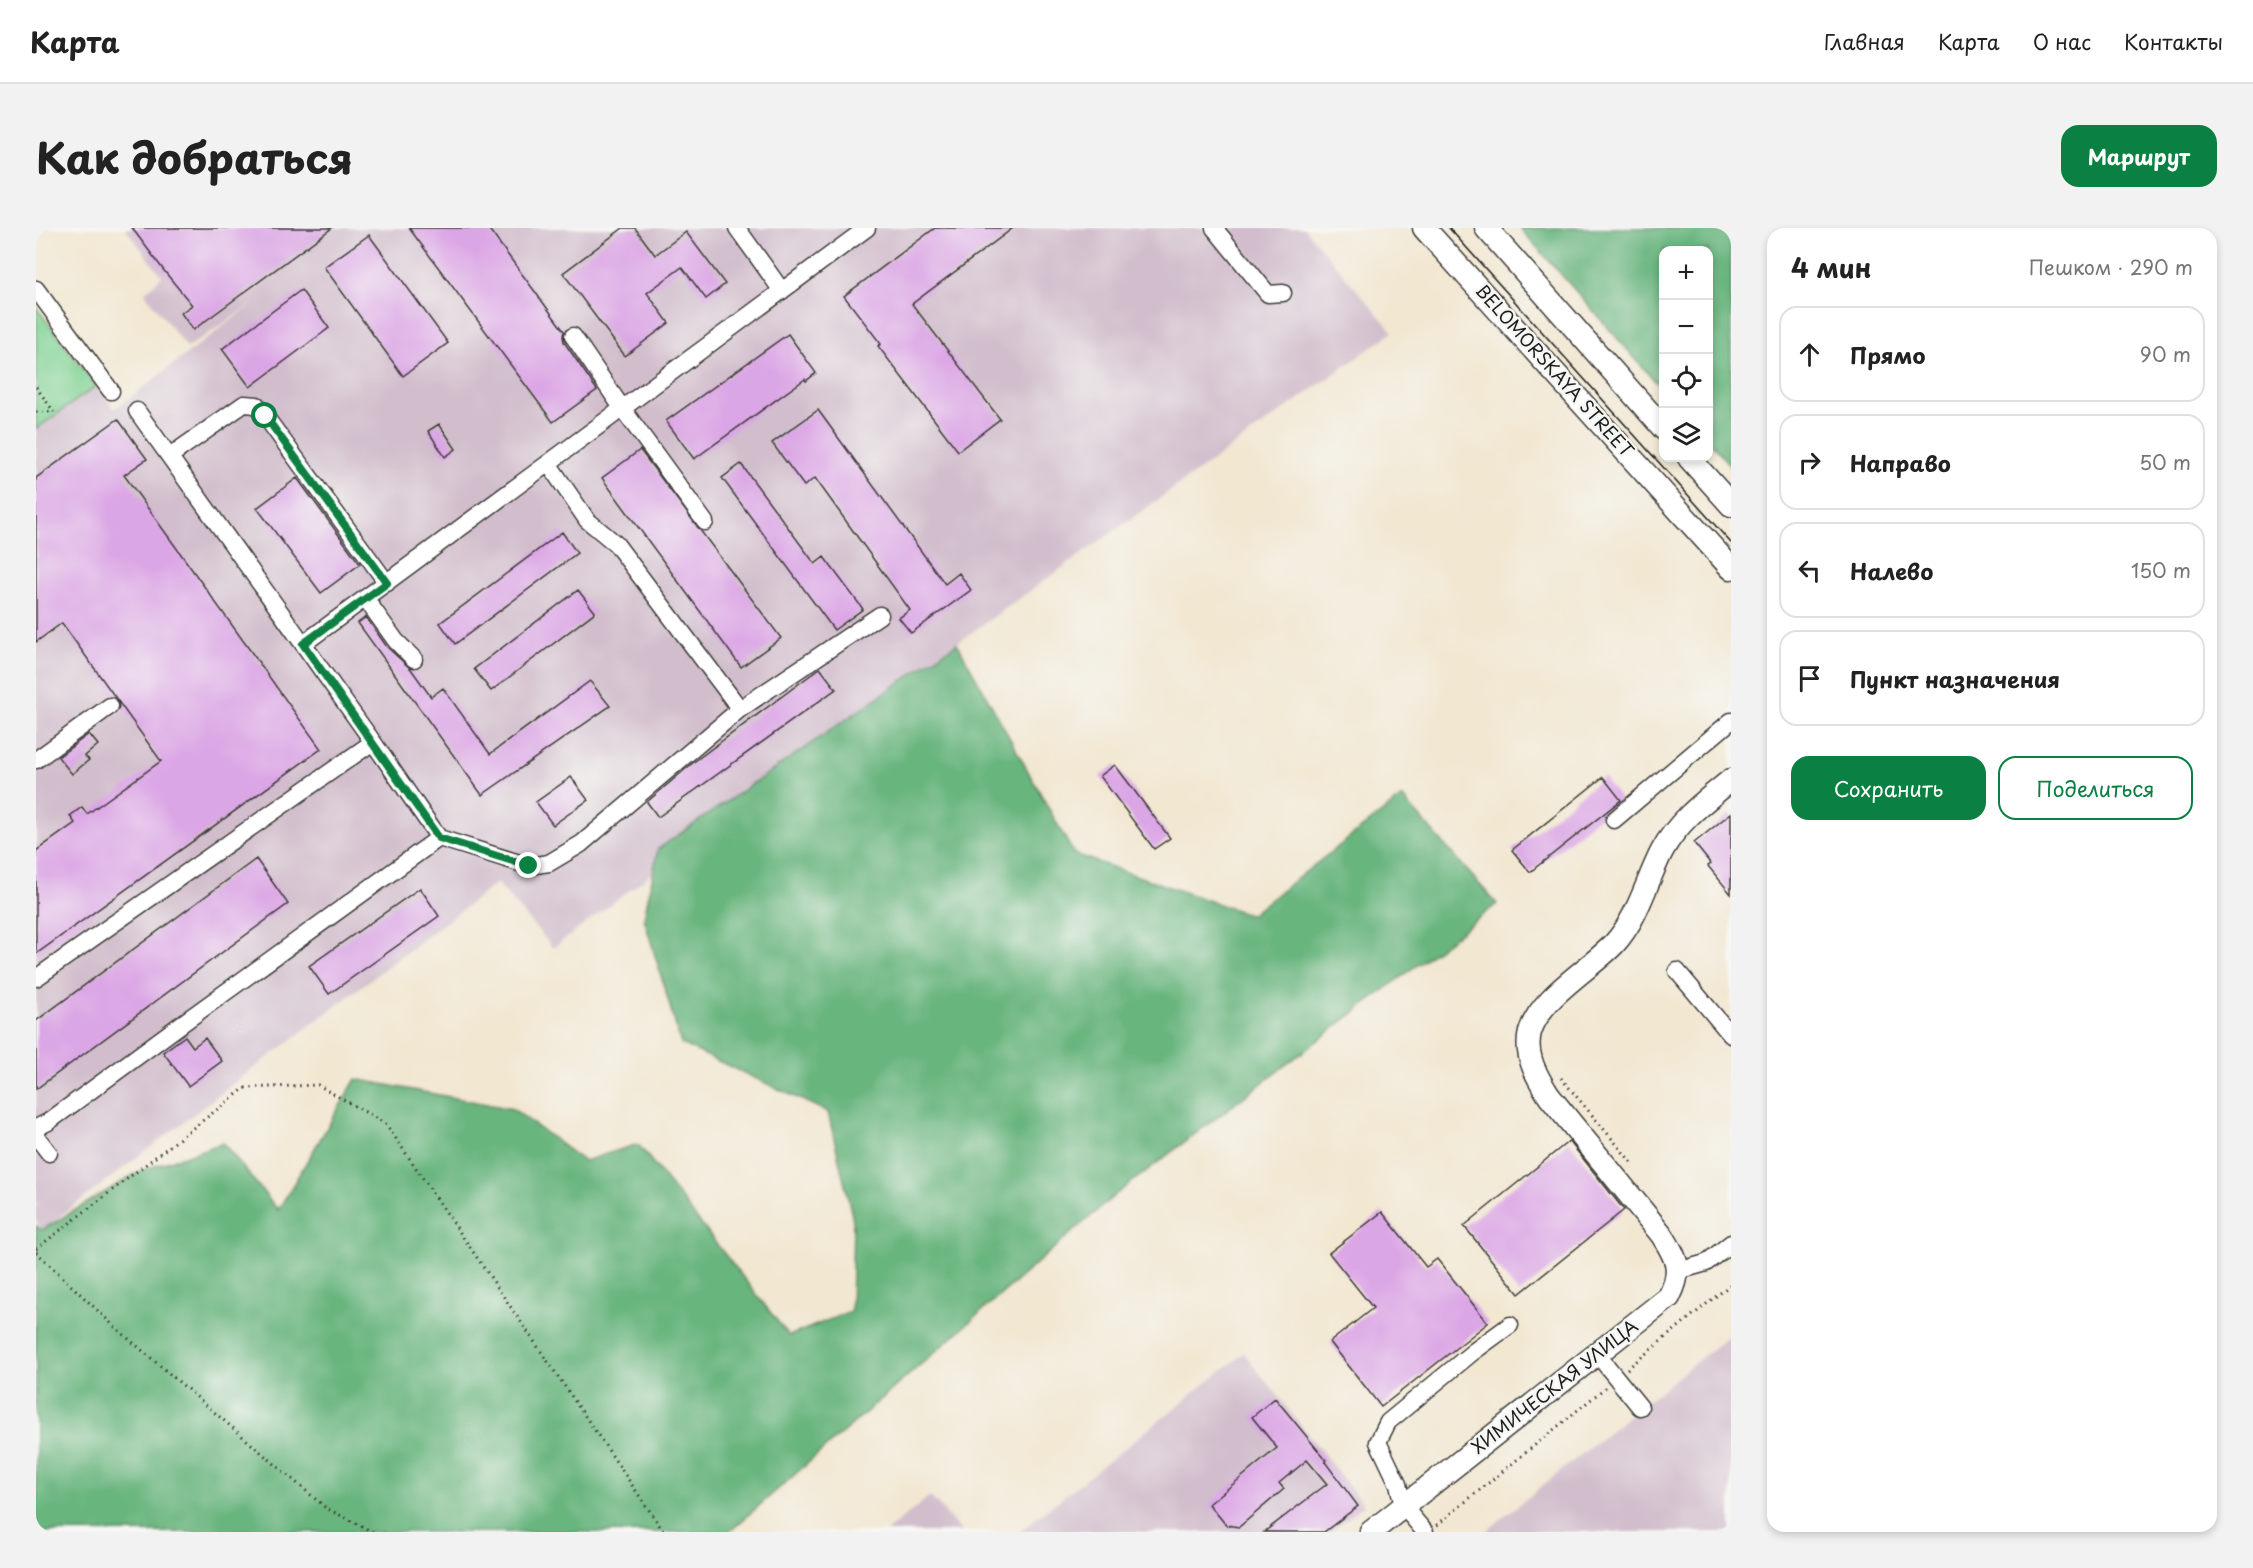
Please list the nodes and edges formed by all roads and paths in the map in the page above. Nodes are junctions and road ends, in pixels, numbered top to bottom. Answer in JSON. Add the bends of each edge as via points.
{"nodes":[{"id":1,"x":737,"y":228,"type":"edge"},
{"id":2,"x":867,"y":228,"type":"edge"},
{"id":3,"x":1214,"y":228,"type":"edge"},
{"id":4,"x":1424,"y":228,"type":"edge"},
{"id":5,"x":1486,"y":228,"type":"edge"},
{"id":6,"x":36,"y":289,"type":"edge"},
{"id":7,"x":782,"y":291,"type":"junction"},
{"id":8,"x":1283,"y":293,"type":"dead end"},
{"id":9,"x":573,"y":336,"type":"dead end"},
{"id":10,"x":36,"y":387,"type":"edge"},
{"id":11,"x":111,"y":391,"type":"dead end"},
{"id":12,"x":622,"y":408,"type":"junction"},
{"id":13,"x":137,"y":411,"type":"dead end"},
{"id":14,"x":36,"y":412,"type":"edge"},
{"id":15,"x":1659,"y":423,"type":"edge"},
{"id":16,"x":170,"y":456,"type":"junction"},
{"id":17,"x":1693,"y":462,"type":"edge"},
{"id":18,"x":548,"y":464,"type":"junction"},
{"id":19,"x":1731,"y":505,"type":"edge"},
{"id":20,"x":705,"y":522,"type":"dead end"},
{"id":21,"x":1713,"y":548,"type":"junction"},
{"id":22,"x":1731,"y":568,"type":"edge"},
{"id":23,"x":1731,"y":582,"type":"edge"},
{"id":24,"x":387,"y":583,"type":"junction"},
{"id":25,"x":365,"y":598,"type":"junction"},
{"id":26,"x":880,"y":615,"type":"dead end"},
{"id":27,"x":303,"y":644,"type":"junction"},
{"id":28,"x":414,"y":659,"type":"dead end"},
{"id":29,"x":110,"y":706,"type":"dead end"},
{"id":30,"x":740,"y":709,"type":"junction"},
{"id":31,"x":1731,"y":721,"type":"edge"},
{"id":32,"x":373,"y":742,"type":"junction"},
{"id":33,"x":36,"y":760,"type":"edge"},
{"id":34,"x":1727,"y":781,"type":"edge"},
{"id":35,"x":1614,"y":820,"type":"dead end"},
{"id":36,"x":439,"y":838,"type":"junction"},
{"id":37,"x":1677,"y":971,"type":"dead end"},
{"id":38,"x":36,"y":978,"type":"edge"},
{"id":39,"x":1731,"y":1035,"type":"edge"},
{"id":40,"x":1555,"y":1070,"type":"dead end"},
{"id":41,"x":36,"y":1128,"type":"edge"},
{"id":42,"x":36,"y":1136,"type":"edge"},
{"id":43,"x":49,"y":1153,"type":"dead end"},
{"id":44,"x":1633,"y":1164,"type":"dead end"},
{"id":45,"x":1731,"y":1244,"type":"edge"},
{"id":46,"x":36,"y":1250,"type":"edge"},
{"id":47,"x":1678,"y":1270,"type":"junction"},
{"id":48,"x":1731,"y":1284,"type":"edge"},
{"id":49,"x":1510,"y":1324,"type":"dead end"},
{"id":50,"x":1597,"y":1354,"type":"junction"},
{"id":51,"x":1616,"y":1378,"type":"junction"},
{"id":52,"x":1640,"y":1407,"type":"dead end"},
{"id":53,"x":1403,"y":1506,"type":"junction"},
{"id":54,"x":1431,"y":1528,"type":"edge"},
{"id":55,"x":373,"y":1532,"type":"edge"},
{"id":56,"x":664,"y":1532,"type":"edge"},
{"id":57,"x":1371,"y":1532,"type":"edge"}],
"edges":[{"from":1,"to":7,"type":"lane"},
{"from":2,"to":7,"type":"lane"},
{"from":3,"to":8,"type":"lane","via":[[1268,294]]},
{"from":4,"to":21,"type":"main road","name":"BELOMORSKAYA STREET"},
{"from":5,"to":15,"type":"main road"},
{"from":6,"to":11,"type":"lane"},
{"from":7,"to":12,"type":"lane"},
{"from":9,"to":12,"type":"lane"},
{"from":10,"to":14,"type":"path","via":[[54,412]]},
{"from":12,"to":18,"type":"lane"},
{"from":12,"to":20,"type":"lane"},
{"from":13,"to":16,"type":"lane"},
{"from":16,"to":24,"type":"lane","via":[[244,404],[256,405]]},
{"from":16,"to":27,"type":"lane"},
{"from":17,"to":19,"type":"main road"},
{"from":18,"to":24,"type":"lane"},
{"from":18,"to":30,"type":"lane","via":[[587,520],[616,544]]},
{"from":21,"to":22,"type":"main road","name":"BELOMORSKAYA STREET"},
{"from":21,"to":23,"type":"main road"},
{"from":24,"to":25,"type":"lane"},
{"from":25,"to":27,"type":"lane"},
{"from":25,"to":28,"type":"lane","via":[[396,642]]},
{"from":26,"to":30,"type":"lane"},
{"from":27,"to":32,"type":"lane"},
{"from":29,"to":33,"type":"lane"},
{"from":30,"to":36,"type":"lane","via":[[581,844],[549,863],[529,866]]},
{"from":31,"to":35,"type":"lane"},
{"from":32,"to":36,"type":"lane"},
{"from":32,"to":38,"type":"lane"},
{"from":34,"to":47,"type":"main road","via":[[1681,822],[1662,850],[1630,923],[1615,943],[1547,1005],[1535,1019],[1530,1035],[1529,1052],[1535,1074],[1662,1235]]},
{"from":36,"to":41,"type":"lane"},
{"from":37,"to":39,"type":"lane"},
{"from":40,"to":44,"type":"path"},
{"from":42,"to":43,"type":"lane"},
{"from":45,"to":47,"type":"lane","via":[[1706,1263]]},
{"from":46,"to":55,"type":"path","via":[[116,1328],[326,1508]]},
{"from":46,"to":56,"type":"path","via":[[245,1088],[318,1085],[386,1124]]},
{"from":47,"to":50,"type":"main road","name":"ХИМИЧЕСКАЯ УЛИЦА","via":[[1669,1296]]},
{"from":48,"to":51,"type":"path"},
{"from":49,"to":53,"type":"lane","via":[[1388,1422],[1378,1442],[1398,1484]]},
{"from":50,"to":51,"type":"lane"},
{"from":50,"to":53,"type":"main road","name":"ХИМИЧЕСКАЯ УЛИЦА"},
{"from":51,"to":52,"type":"lane"},
{"from":51,"to":54,"type":"path"},
{"from":53,"to":54,"type":"lane"},
{"from":53,"to":57,"type":"main road","name":"ХИМИЧЕСКАЯ УЛИЦА"}]}
